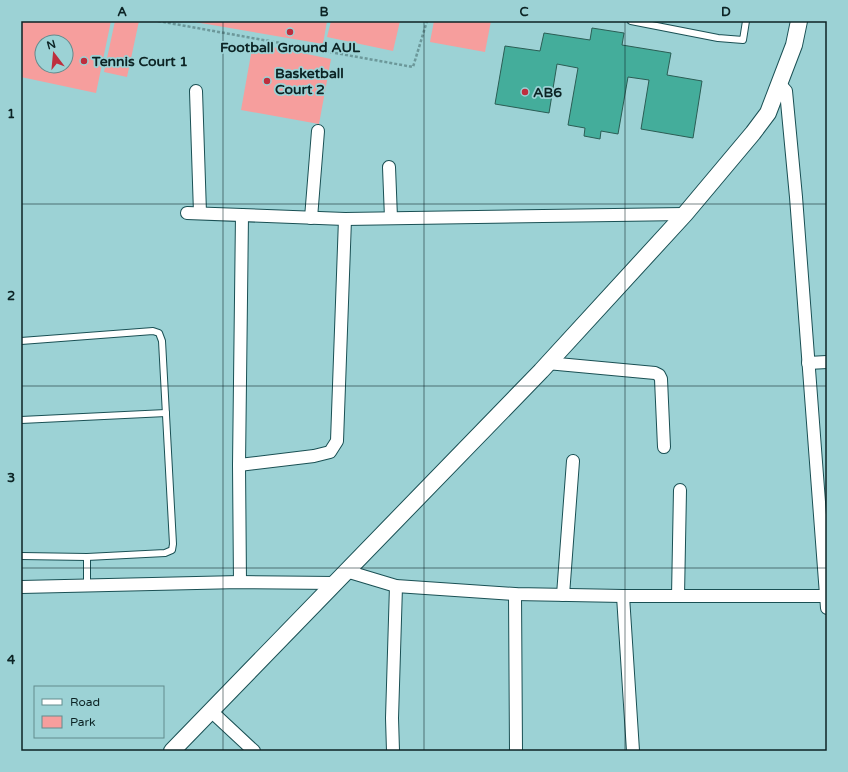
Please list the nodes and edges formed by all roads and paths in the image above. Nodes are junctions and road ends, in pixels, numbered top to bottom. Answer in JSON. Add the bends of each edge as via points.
{"nodes":[{"id":1,"x":158,"y":21,"type":"edge"},
{"id":2,"x":427,"y":21,"type":"edge"},
{"id":3,"x":631,"y":21,"type":"edge"},
{"id":4,"x":746,"y":21,"type":"edge"},
{"id":5,"x":798,"y":21,"type":"edge"},
{"id":6,"x":779,"y":83,"type":"junction"},
{"id":7,"x":196,"y":91,"type":"dead end"},
{"id":8,"x":318,"y":131,"type":"dead end"},
{"id":9,"x":389,"y":167,"type":"dead end"},
{"id":10,"x":187,"y":212,"type":"dead end"},
{"id":11,"x":200,"y":213,"type":"junction"},
{"id":12,"x":684,"y":214,"type":"junction"},
{"id":13,"x":242,"y":215,"type":"junction"},
{"id":14,"x":311,"y":218,"type":"junction"},
{"id":15,"x":391,"y":218,"type":"junction"},
{"id":16,"x":345,"y":219,"type":"junction"},
{"id":17,"x":21,"y":341,"type":"edge"},
{"id":18,"x":827,"y":362,"type":"edge"},
{"id":19,"x":808,"y":363,"type":"junction"},
{"id":20,"x":547,"y":364,"type":"junction"},
{"id":21,"x":166,"y":413,"type":"junction"},
{"id":22,"x":21,"y":420,"type":"edge"},
{"id":23,"x":664,"y":447,"type":"dead end"},
{"id":24,"x":573,"y":461,"type":"dead end"},
{"id":25,"x":239,"y":465,"type":"junction"},
{"id":26,"x":680,"y":490,"type":"dead end"},
{"id":27,"x":823,"y":505,"type":"edge"},
{"id":28,"x":21,"y":556,"type":"edge"},
{"id":29,"x":87,"y":557,"type":"junction"},
{"id":30,"x":341,"y":577,"type":"junction"},
{"id":31,"x":240,"y":582,"type":"junction"},
{"id":32,"x":87,"y":585,"type":"junction"},
{"id":33,"x":21,"y":586,"type":"edge"},
{"id":34,"x":396,"y":586,"type":"junction"},
{"id":35,"x":515,"y":594,"type":"junction"},
{"id":36,"x":563,"y":595,"type":"junction"},
{"id":37,"x":623,"y":596,"type":"junction"},
{"id":38,"x":678,"y":596,"type":"junction"},
{"id":39,"x":827,"y":602,"type":"edge"},
{"id":40,"x":211,"y":711,"type":"junction"},
{"id":41,"x":172,"y":751,"type":"edge"},
{"id":42,"x":254,"y":751,"type":"edge"},
{"id":43,"x":393,"y":751,"type":"edge"},
{"id":44,"x":516,"y":751,"type":"edge"},
{"id":45,"x":632,"y":751,"type":"edge"}],
"edges":[{"from":1,"to":2,"type":"path","via":[[413,67]]},
{"from":3,"to":4,"type":"lane","via":[[718,38],[743,40]]},
{"from":5,"to":6,"type":"street","via":[[794,44]]},
{"from":6,"to":12,"type":"street","via":[[768,113],[754,133]]},
{"from":6,"to":19,"type":"street","via":[[786,91]]},
{"from":7,"to":11,"type":"street"},
{"from":8,"to":14,"type":"street"},
{"from":9,"to":15,"type":"street"},
{"from":10,"to":11,"type":"street"},
{"from":11,"to":13,"type":"street"},
{"from":12,"to":15,"type":"street"},
{"from":12,"to":20,"type":"street"},
{"from":13,"to":14,"type":"street"},
{"from":13,"to":25,"type":"street"},
{"from":14,"to":16,"type":"street"},
{"from":15,"to":16,"type":"street"},
{"from":16,"to":25,"type":"street","via":[[337,442],[330,452],[314,456]]},
{"from":17,"to":21,"type":"lane","via":[[153,331],[159,333],[162,341]]},
{"from":18,"to":19,"type":"street"},
{"from":19,"to":27,"type":"street"},
{"from":20,"to":23,"type":"street","via":[[659,375]]},
{"from":20,"to":30,"type":"street"},
{"from":21,"to":22,"type":"lane"},
{"from":21,"to":29,"type":"lane","via":[[172,550],[166,553]]},
{"from":24,"to":36,"type":"street"},
{"from":25,"to":31,"type":"street"},
{"from":26,"to":38,"type":"street"},
{"from":27,"to":39,"type":"street"},
{"from":28,"to":29,"type":"lane"},
{"from":29,"to":32,"type":"lane"},
{"from":30,"to":31,"type":"street"},
{"from":30,"to":34,"type":"street"},
{"from":30,"to":40,"type":"street"},
{"from":31,"to":32,"type":"street"},
{"from":32,"to":33,"type":"street"},
{"from":34,"to":35,"type":"street"},
{"from":34,"to":43,"type":"street"},
{"from":35,"to":36,"type":"street"},
{"from":35,"to":44,"type":"street"},
{"from":36,"to":37,"type":"street"},
{"from":37,"to":38,"type":"street"},
{"from":37,"to":45,"type":"street"},
{"from":38,"to":39,"type":"street"},
{"from":40,"to":41,"type":"street"},
{"from":40,"to":42,"type":"street"}]}
